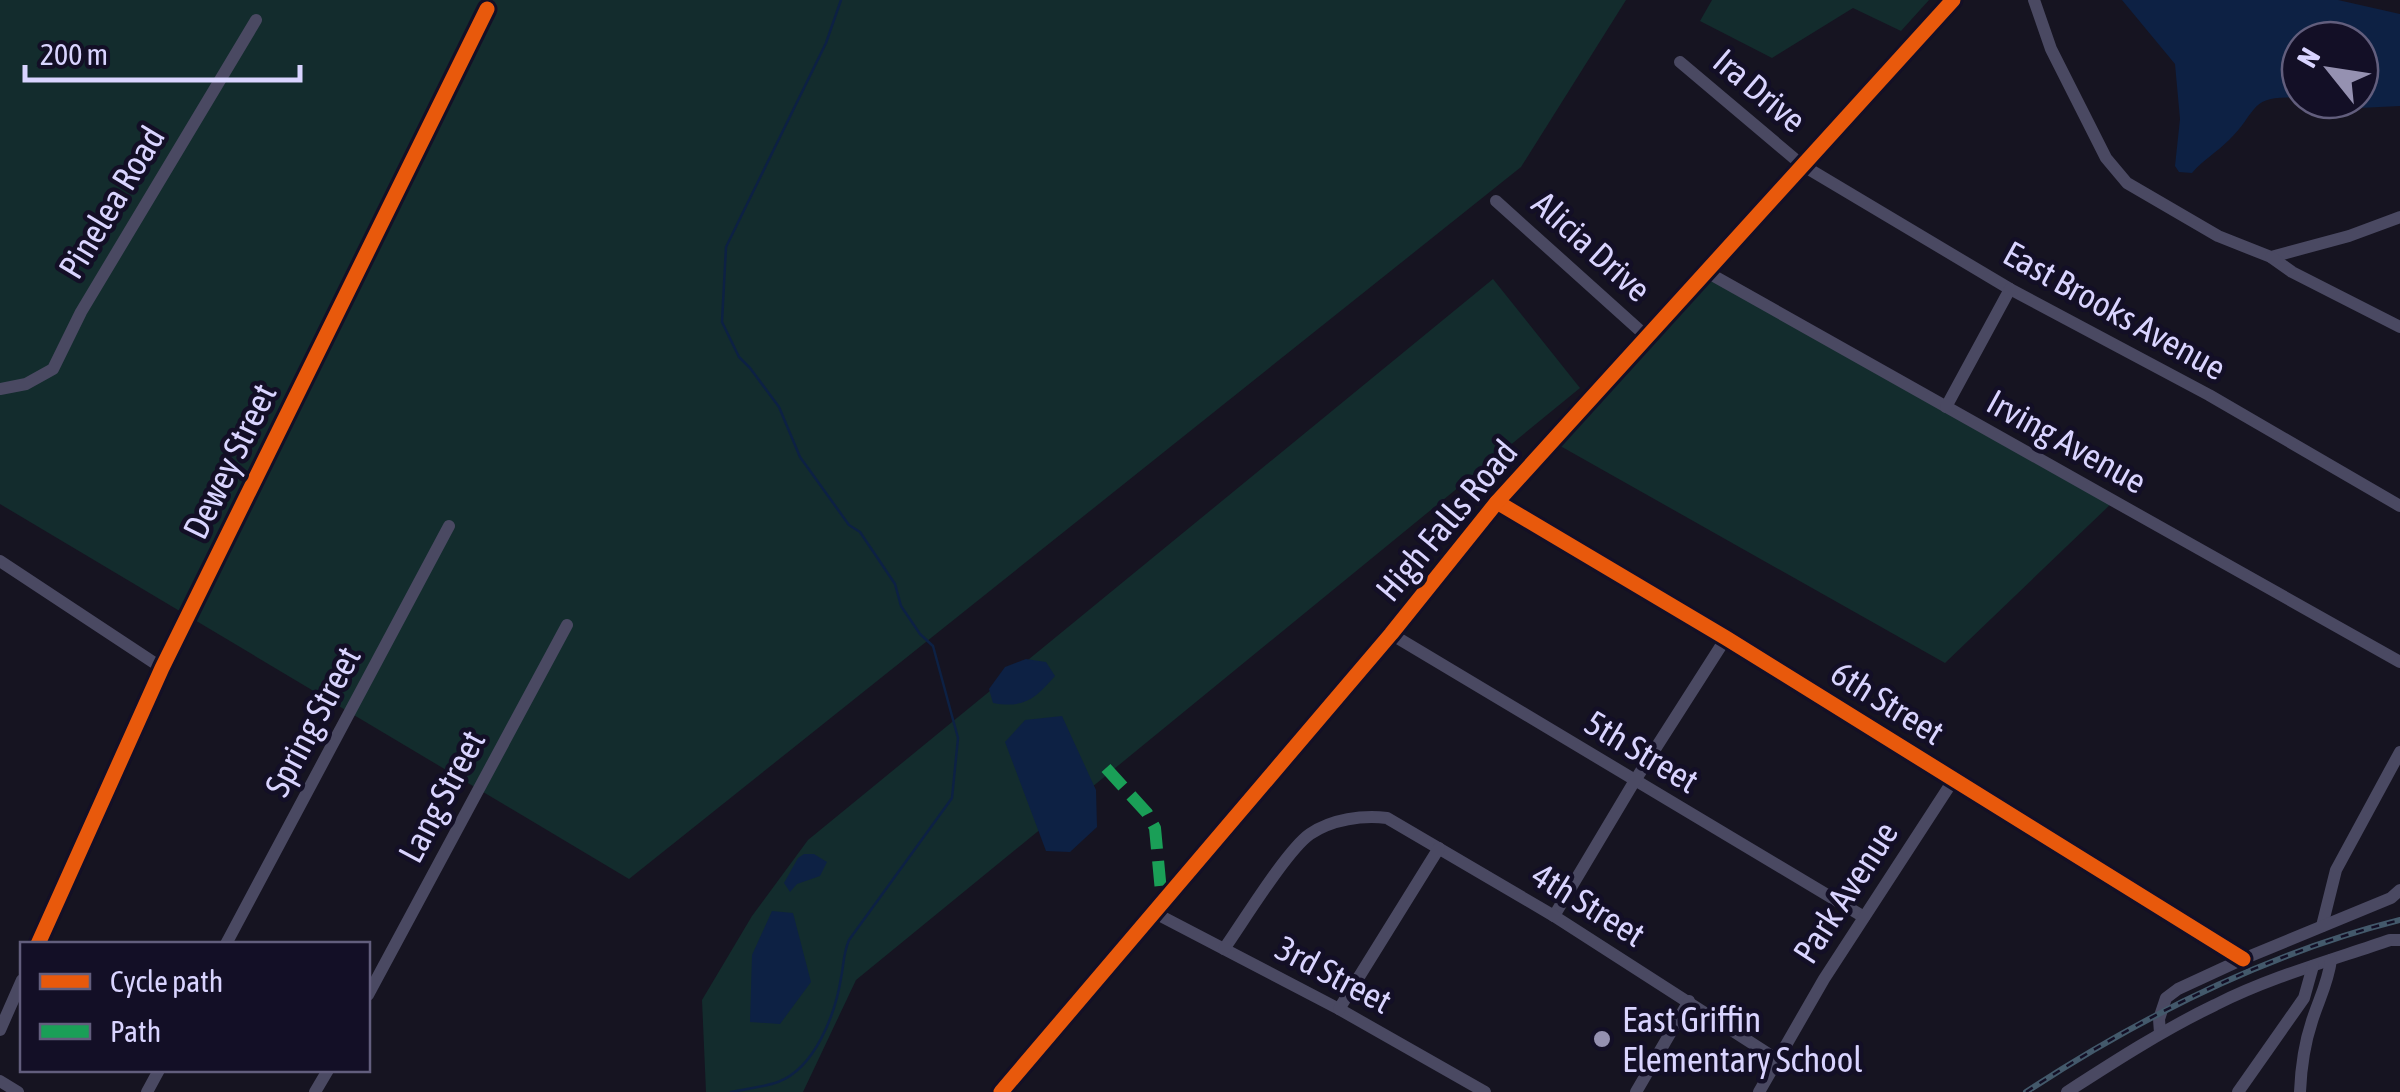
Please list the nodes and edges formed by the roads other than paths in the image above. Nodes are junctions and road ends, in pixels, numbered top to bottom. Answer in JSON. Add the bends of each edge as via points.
{"nodes":[{"id":1,"x":1952,"y":0,"type":"edge"},
{"id":2,"x":2034,"y":0,"type":"edge"},
{"id":3,"x":487,"y":9,"type":"dead end"},
{"id":4,"x":256,"y":20,"type":"dead end"},
{"id":5,"x":1680,"y":62,"type":"dead end"},
{"id":6,"x":1802,"y":165,"type":"junction"},
{"id":7,"x":1496,"y":200,"type":"dead end"},
{"id":8,"x":2400,"y":217,"type":"edge"},
{"id":9,"x":2271,"y":257,"type":"junction"},
{"id":10,"x":1705,"y":271,"type":"junction"},
{"id":11,"x":2010,"y":289,"type":"junction"},
{"id":12,"x":2400,"y":327,"type":"edge"},
{"id":13,"x":1646,"y":336,"type":"junction"},
{"id":14,"x":0,"y":389,"type":"edge"},
{"id":15,"x":1946,"y":407,"type":"junction"},
{"id":16,"x":1497,"y":502,"type":"junction"},
{"id":17,"x":2400,"y":506,"type":"edge"},
{"id":18,"x":449,"y":526,"type":"dead end"},
{"id":19,"x":0,"y":561,"type":"edge"},
{"id":20,"x":567,"y":624,"type":"dead end"},
{"id":21,"x":1391,"y":634,"type":"junction"},
{"id":22,"x":1726,"y":638,"type":"junction"},
{"id":23,"x":2400,"y":662,"type":"edge"},
{"id":24,"x":162,"y":668,"type":"junction"},
{"id":25,"x":2400,"y":752,"type":"edge"},
{"id":26,"x":1954,"y":778,"type":"junction"},
{"id":27,"x":1634,"y":782,"type":"junction"},
{"id":28,"x":1440,"y":848,"type":"junction"},
{"id":29,"x":2397,"y":895,"type":"edge"},
{"id":30,"x":1153,"y":912,"type":"junction"},
{"id":31,"x":1554,"y":916,"type":"junction"},
{"id":32,"x":1864,"y":917,"type":"junction"},
{"id":33,"x":2322,"y":926,"type":"junction"},
{"id":34,"x":2400,"y":940,"type":"edge"},
{"id":35,"x":39,"y":942,"type":"edge"},
{"id":36,"x":227,"y":942,"type":"edge"},
{"id":37,"x":1224,"y":948,"type":"junction"},
{"id":38,"x":2243,"y":958,"type":"junction"},
{"id":39,"x":2331,"y":960,"type":"junction"},
{"id":40,"x":2313,"y":966,"type":"junction"},
{"id":41,"x":20,"y":985,"type":"edge"},
{"id":42,"x":370,"y":991,"type":"edge"},
{"id":43,"x":1690,"y":1002,"type":"junction"},
{"id":44,"x":1339,"y":1009,"type":"junction"},
{"id":45,"x":0,"y":1030,"type":"edge"},
{"id":46,"x":2160,"y":1033,"type":"junction"},
{"id":47,"x":1778,"y":1060,"type":"junction"},
{"id":48,"x":0,"y":1081,"type":"edge"},
{"id":49,"x":1008,"y":1090,"type":"edge"},
{"id":50,"x":18,"y":1092,"type":"edge"},
{"id":51,"x":1485,"y":1092,"type":"edge"},
{"id":52,"x":1636,"y":1092,"type":"edge"},
{"id":53,"x":1759,"y":1092,"type":"edge"},
{"id":54,"x":2066,"y":1092,"type":"edge"},
{"id":55,"x":2238,"y":1092,"type":"edge"},
{"id":56,"x":2300,"y":1092,"type":"edge"}],
"edges":[{"from":1,"to":6,"type":"street","name":"High Falls Road"},
{"from":2,"to":9,"type":"street","via":[[2051,49],[2116,172],[2218,236]]},
{"from":3,"to":24,"type":"street","name":"Dewey Street"},
{"from":4,"to":14,"type":"street","name":"Pinelea Road","via":[[90,295],[53,369]]},
{"from":5,"to":6,"type":"street","name":"Ira Drive"},
{"from":6,"to":10,"type":"street","name":"High Falls Road"},
{"from":6,"to":11,"type":"street","name":"East Brooks Avenue"},
{"from":7,"to":13,"type":"street","name":"Alicia Drive"},
{"from":8,"to":9,"type":"street"},
{"from":9,"to":12,"type":"street"},
{"from":10,"to":13,"type":"street","name":"High Falls Road"},
{"from":10,"to":15,"type":"street","name":"Irving Avenue"},
{"from":11,"to":15,"type":"street"},
{"from":11,"to":17,"type":"street","name":"East Brooks Avenue"},
{"from":13,"to":16,"type":"street","name":"High Falls Road"},
{"from":15,"to":23,"type":"street","name":"Irving Avenue"},
{"from":16,"to":21,"type":"street","name":"High Falls Road"},
{"from":16,"to":22,"type":"street","name":"6th Street"},
{"from":18,"to":36,"type":"street","name":"Spring Street"},
{"from":19,"to":24,"type":"street"},
{"from":20,"to":42,"type":"street","name":"Lang Street"},
{"from":21,"to":27,"type":"street","name":"5th Street"},
{"from":21,"to":30,"type":"street","name":"High Falls Road"},
{"from":22,"to":26,"type":"street","name":"6th Street"},
{"from":22,"to":27,"type":"street"},
{"from":24,"to":35,"type":"street","name":"Dewey Street"},
{"from":25,"to":33,"type":"street","via":[[2336,870]]},
{"from":26,"to":32,"type":"street","name":"Park Avenue"},
{"from":26,"to":38,"type":"street","name":"6th Street"},
{"from":27,"to":31,"type":"street"},
{"from":27,"to":32,"type":"street","name":"5th Street"},
{"from":28,"to":31,"type":"street","name":"4th Street"},
{"from":28,"to":37,"type":"street","name":"4th Street","via":[[1387,818],[1362,817],[1309,834]]},
{"from":28,"to":44,"type":"street"},
{"from":29,"to":33,"type":"street"},
{"from":30,"to":37,"type":"street","name":"3rd Street"},
{"from":30,"to":49,"type":"street","name":"High Falls Road"},
{"from":31,"to":43,"type":"street","name":"4th Street"},
{"from":32,"to":47,"type":"street","name":"Park Avenue"},
{"from":33,"to":38,"type":"street"},
{"from":34,"to":39,"type":"street"},
{"from":37,"to":44,"type":"street","name":"3rd Street"},
{"from":38,"to":46,"type":"street","via":[[2166,998]]},
{"from":39,"to":40,"type":"street"},
{"from":39,"to":56,"type":"street","via":[[2302,1057]]},
{"from":40,"to":46,"type":"street"},
{"from":40,"to":55,"type":"street","via":[[2304,998]]},
{"from":41,"to":45,"type":"street"},
{"from":43,"to":47,"type":"street","name":"4th Street"},
{"from":43,"to":52,"type":"street"},
{"from":44,"to":51,"type":"street","name":"3rd Street"},
{"from":46,"to":54,"type":"street"},
{"from":47,"to":53,"type":"street","name":"Park Avenue"},
{"from":48,"to":50,"type":"street"}]}
